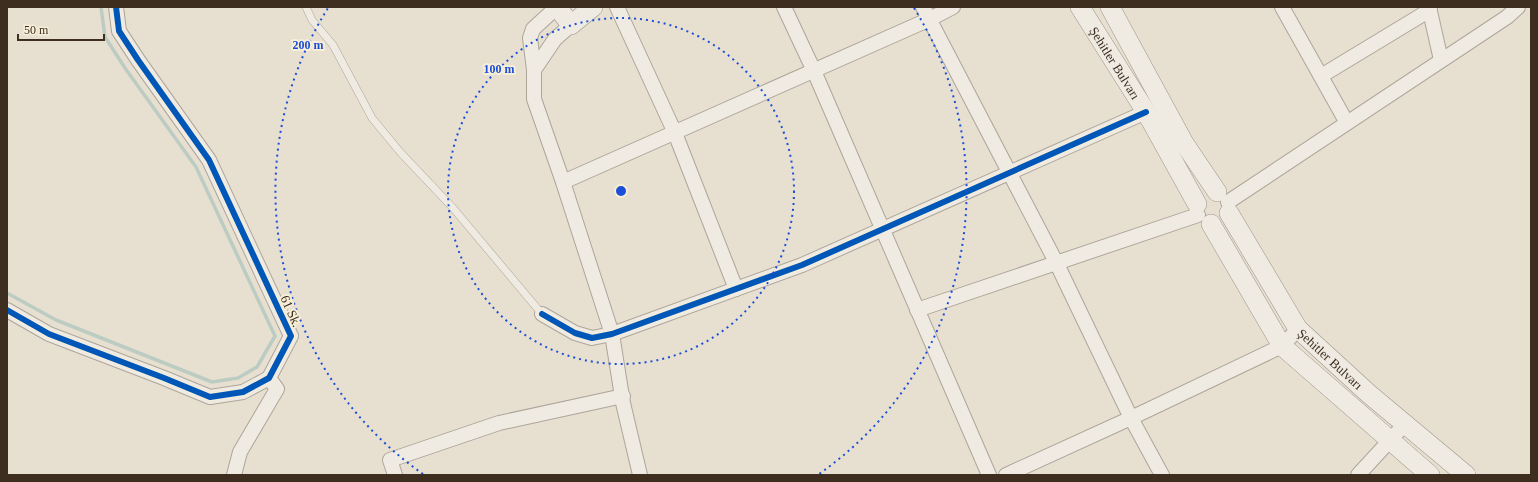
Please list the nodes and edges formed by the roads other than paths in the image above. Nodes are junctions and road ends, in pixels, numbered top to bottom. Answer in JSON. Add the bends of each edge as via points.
{"nodes":[{"id":1,"x":116,"y":7,"type":"edge"},
{"id":2,"x":306,"y":7,"type":"edge"},
{"id":3,"x":557,"y":7,"type":"edge"},
{"id":4,"x":593,"y":7,"type":"edge"},
{"id":5,"x":617,"y":7,"type":"edge"},
{"id":6,"x":784,"y":7,"type":"edge"},
{"id":7,"x":953,"y":7,"type":"edge"},
{"id":8,"x":1080,"y":7,"type":"edge"},
{"id":9,"x":1110,"y":7,"type":"edge"},
{"id":10,"x":1282,"y":7,"type":"edge"},
{"id":11,"x":1518,"y":7,"type":"edge"},
{"id":12,"x":1430,"y":9,"type":"edge"},
{"id":13,"x":927,"y":13,"type":"edge"},
{"id":14,"x":571,"y":25,"type":"junction"},
{"id":15,"x":1441,"y":60,"type":"junction"},
{"id":16,"x":534,"y":70,"type":"junction"},
{"id":17,"x":814,"y":71,"type":"junction"},
{"id":18,"x":1321,"y":76,"type":"junction"},
{"id":19,"x":1146,"y":112,"type":"junction"},
{"id":20,"x":1347,"y":123,"type":"junction"},
{"id":21,"x":675,"y":133,"type":"junction"},
{"id":22,"x":1009,"y":174,"type":"junction"},
{"id":23,"x":563,"y":182,"type":"junction"},
{"id":24,"x":1225,"y":202,"type":"junction"},
{"id":25,"x":1202,"y":214,"type":"junction"},
{"id":26,"x":882,"y":229,"type":"junction"},
{"id":27,"x":1056,"y":262,"type":"junction"},
{"id":28,"x":736,"y":289,"type":"junction"},
{"id":29,"x":7,"y":310,"type":"edge"},
{"id":30,"x":917,"y":310,"type":"junction"},
{"id":31,"x":542,"y":314,"type":"joint"},
{"id":32,"x":1298,"y":329,"type":"junction"},
{"id":33,"x":612,"y":334,"type":"junction"},
{"id":34,"x":1282,"y":346,"type":"junction"},
{"id":35,"x":268,"y":378,"type":"junction"},
{"id":36,"x":623,"y":396,"type":"junction"},
{"id":37,"x":1131,"y":418,"type":"junction"},
{"id":38,"x":1405,"y":424,"type":"junction"},
{"id":39,"x":1390,"y":441,"type":"junction"},
{"id":40,"x":234,"y":475,"type":"edge"},
{"id":41,"x":395,"y":475,"type":"edge"},
{"id":42,"x":640,"y":475,"type":"edge"},
{"id":43,"x":989,"y":475,"type":"edge"},
{"id":44,"x":1006,"y":475,"type":"edge"},
{"id":45,"x":1162,"y":475,"type":"edge"},
{"id":46,"x":1358,"y":475,"type":"edge"},
{"id":47,"x":1430,"y":475,"type":"edge"},
{"id":48,"x":1466,"y":475,"type":"edge"}],
"edges":[{"from":1,"to":35,"type":"street","name":"61 Sk.","via":[[119,31],[209,160],[291,336]]},
{"from":2,"to":31,"type":"lane","via":[[312,20],[333,44],[372,118],[453,208]]},
{"from":3,"to":14,"type":"main road"},
{"from":3,"to":16,"type":"street","via":[[533,29],[530,38]]},
{"from":4,"to":14,"type":"main road"},
{"from":5,"to":21,"type":"street"},
{"from":6,"to":17,"type":"street"},
{"from":7,"to":13,"type":"street"},
{"from":8,"to":19,"type":"main road","name":"Şehitler Bulvarı"},
{"from":9,"to":24,"type":"main road","name":"Şehitler Bulvarı","via":[[1184,143]]},
{"from":10,"to":18,"type":"street"},
{"from":11,"to":15,"type":"street","via":[[1507,17]]},
{"from":12,"to":15,"type":"street"},
{"from":12,"to":18,"type":"street"},
{"from":13,"to":17,"type":"street"},
{"from":13,"to":22,"type":"street"},
{"from":14,"to":16,"type":"street","via":[[555,39]]},
{"from":15,"to":20,"type":"street"},
{"from":16,"to":23,"type":"street","via":[[534,99]]},
{"from":17,"to":21,"type":"street"},
{"from":17,"to":26,"type":"street"},
{"from":18,"to":20,"type":"street"},
{"from":19,"to":22,"type":"street"},
{"from":19,"to":25,"type":"main road","name":"Şehitler Bulvarı"},
{"from":20,"to":24,"type":"street"},
{"from":21,"to":23,"type":"street"},
{"from":21,"to":28,"type":"street"},
{"from":22,"to":26,"type":"street"},
{"from":22,"to":27,"type":"street"},
{"from":23,"to":33,"type":"street"},
{"from":24,"to":25,"type":"main road","via":[[1222,221]]},
{"from":24,"to":25,"type":"main road","via":[[1207,193],[1199,199]]},
{"from":24,"to":32,"type":"main road","name":"Şehitler Bulvarı"},
{"from":25,"to":27,"type":"street"},
{"from":25,"to":34,"type":"main road","name":"Şehitler Bulvarı"},
{"from":26,"to":28,"type":"street","via":[[802,265]]},
{"from":26,"to":30,"type":"street"},
{"from":27,"to":30,"type":"street"},
{"from":27,"to":37,"type":"street"},
{"from":28,"to":33,"type":"street"},
{"from":29,"to":35,"type":"street","via":[[49,334],[210,397],[243,392]]},
{"from":30,"to":43,"type":"street"},
{"from":31,"to":33,"type":"street","via":[[575,333],[592,338]]},
{"from":32,"to":34,"type":"street"},
{"from":32,"to":38,"type":"main road","name":"Şehitler Bulvarı"},
{"from":33,"to":36,"type":"street"},
{"from":34,"to":37,"type":"street"},
{"from":34,"to":39,"type":"main road","name":"Şehitler Bulvarı"},
{"from":35,"to":40,"type":"street","via":[[277,390],[240,452]]},
{"from":36,"to":41,"type":"street","via":[[499,423],[390,460]]},
{"from":36,"to":42,"type":"street"},
{"from":37,"to":44,"type":"street"},
{"from":37,"to":45,"type":"street"},
{"from":38,"to":39,"type":"street"},
{"from":38,"to":48,"type":"main road","name":"Şehitler Bulvarı"},
{"from":39,"to":46,"type":"street"},
{"from":39,"to":47,"type":"main road","name":"Şehitler Bulvarı"}]}
